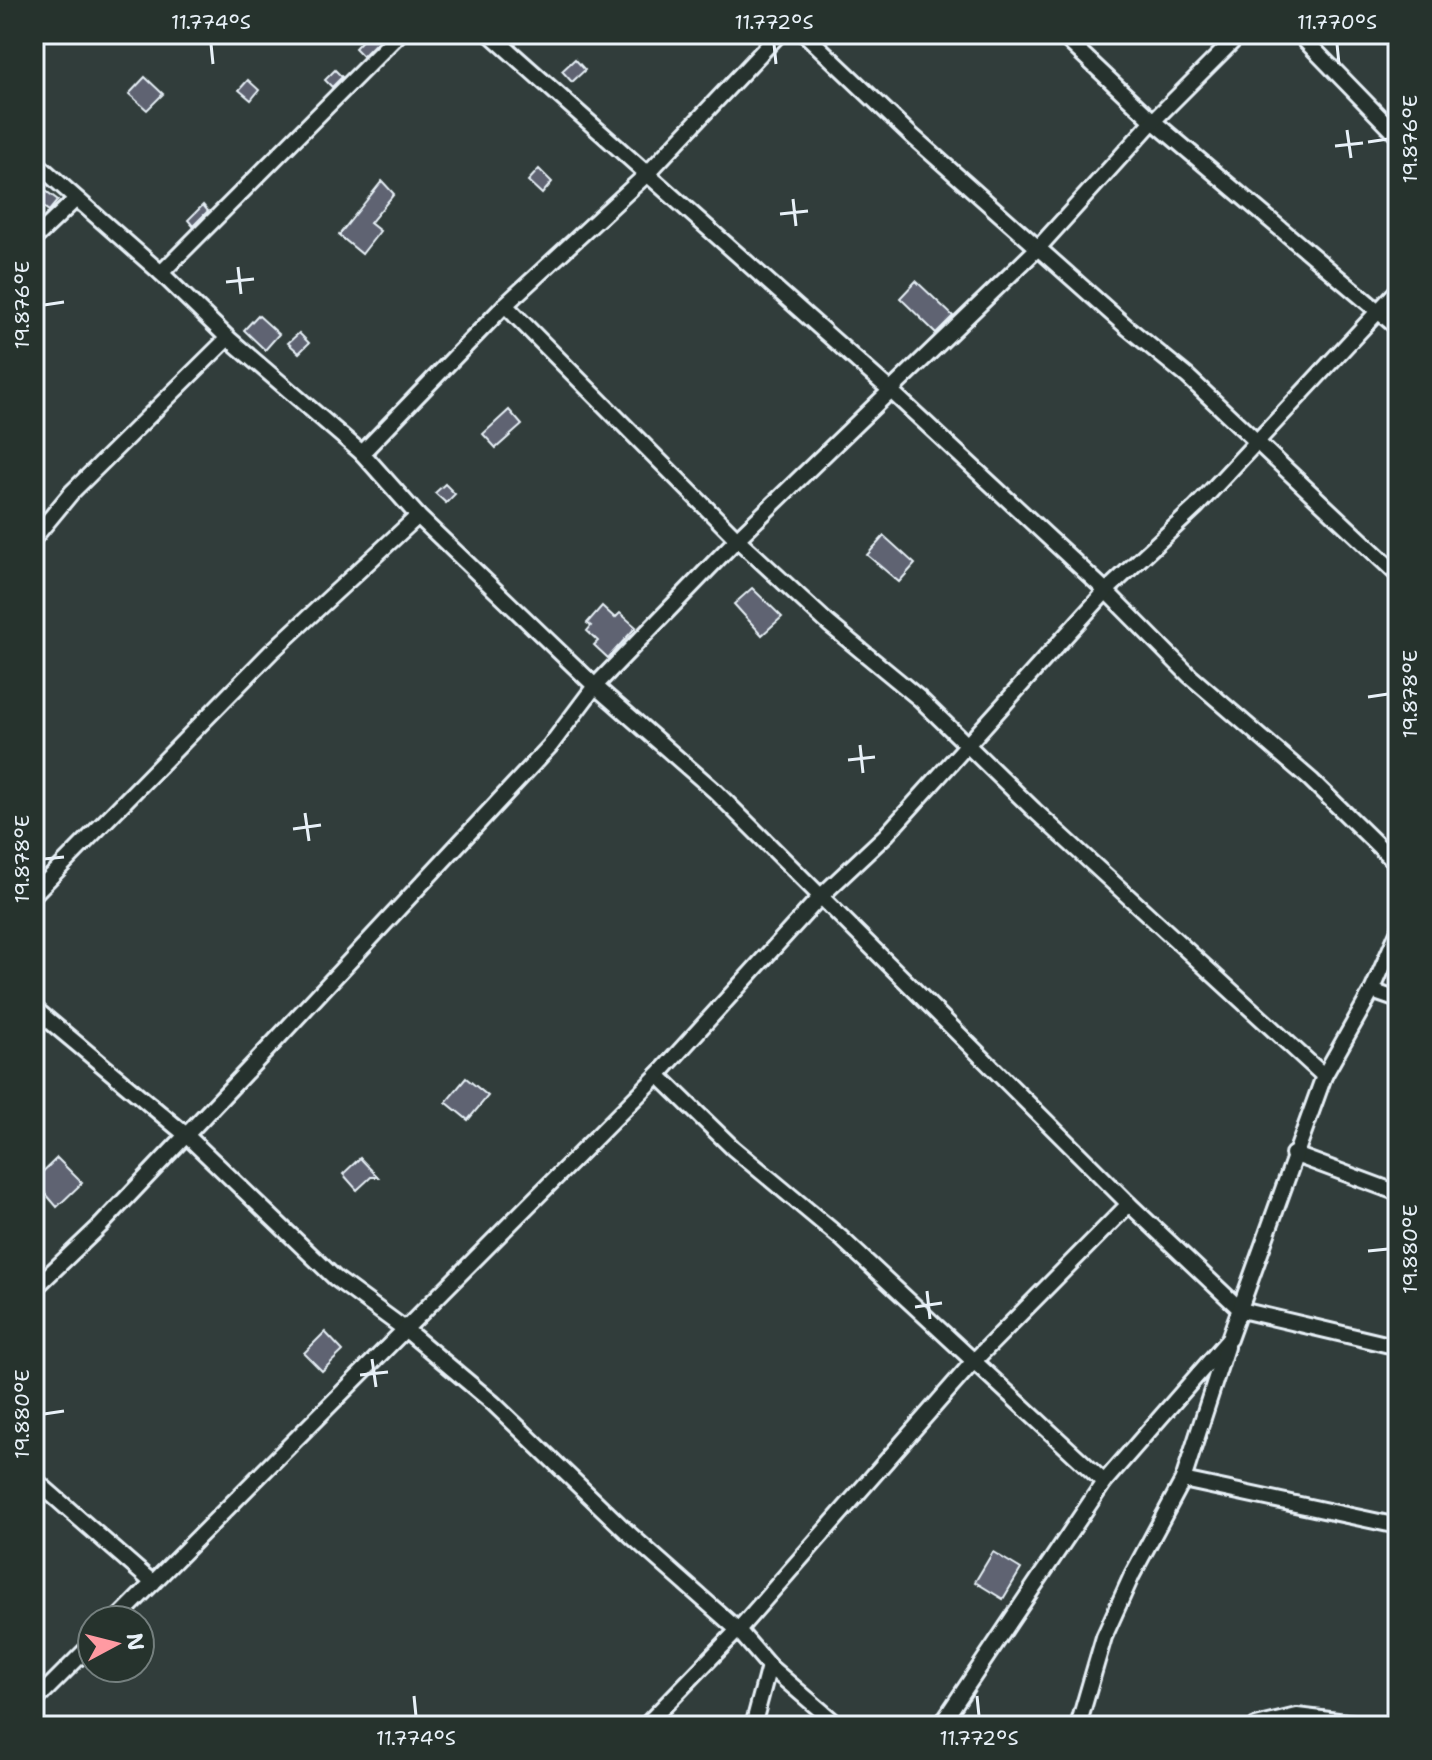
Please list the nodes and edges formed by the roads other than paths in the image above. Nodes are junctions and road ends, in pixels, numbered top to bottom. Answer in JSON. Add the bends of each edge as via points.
{"nodes":[{"id":1,"x":399,"y":34,"type":"edge"},
{"id":2,"x":490,"y":34,"type":"edge"},
{"id":3,"x":779,"y":34,"type":"edge"},
{"id":4,"x":805,"y":34,"type":"edge"},
{"id":5,"x":1061,"y":34,"type":"edge"},
{"id":6,"x":1240,"y":34,"type":"edge"},
{"id":7,"x":1299,"y":34,"type":"edge"},
{"id":8,"x":1153,"y":121,"type":"junction"},
{"id":9,"x":1398,"y":136,"type":"edge"},
{"id":10,"x":34,"y":161,"type":"edge"},
{"id":11,"x":647,"y":174,"type":"junction"},
{"id":12,"x":76,"y":199,"type":"junction"},
{"id":13,"x":34,"y":239,"type":"edge"},
{"id":14,"x":1038,"y":248,"type":"junction"},
{"id":15,"x":161,"y":273,"type":"junction"},
{"id":16,"x":1398,"y":290,"type":"edge"},
{"id":17,"x":505,"y":305,"type":"junction"},
{"id":18,"x":1378,"y":311,"type":"junction"},
{"id":19,"x":1398,"y":328,"type":"edge"},
{"id":20,"x":228,"y":338,"type":"junction"},
{"id":21,"x":890,"y":390,"type":"junction"},
{"id":22,"x":1255,"y":442,"type":"junction"},
{"id":23,"x":362,"y":453,"type":"junction"},
{"id":24,"x":418,"y":516,"type":"junction"},
{"id":25,"x":34,"y":538,"type":"edge"},
{"id":26,"x":737,"y":539,"type":"junction"},
{"id":27,"x":1398,"y":575,"type":"edge"},
{"id":28,"x":1106,"y":591,"type":"junction"},
{"id":29,"x":595,"y":686,"type":"junction"},
{"id":30,"x":967,"y":744,"type":"junction"},
{"id":31,"x":1398,"y":865,"type":"edge"},
{"id":32,"x":34,"y":894,"type":"edge"},
{"id":33,"x":820,"y":897,"type":"junction"},
{"id":34,"x":1398,"y":932,"type":"edge"},
{"id":35,"x":1372,"y":991,"type":"junction"},
{"id":36,"x":1398,"y":1000,"type":"edge"},
{"id":37,"x":34,"y":1008,"type":"edge"},
{"id":38,"x":658,"y":1075,"type":"junction"},
{"id":39,"x":1324,"y":1076,"type":"junction"},
{"id":40,"x":185,"y":1134,"type":"junction"},
{"id":41,"x":1293,"y":1154,"type":"junction"},
{"id":42,"x":1398,"y":1193,"type":"edge"},
{"id":43,"x":1129,"y":1204,"type":"junction"},
{"id":44,"x":34,"y":1289,"type":"edge"},
{"id":45,"x":1241,"y":1310,"type":"junction"},
{"id":46,"x":406,"y":1330,"type":"junction"},
{"id":47,"x":1229,"y":1339,"type":"junction"},
{"id":48,"x":1398,"y":1347,"type":"edge"},
{"id":49,"x":973,"y":1362,"type":"junction"},
{"id":50,"x":34,"y":1479,"type":"edge"},
{"id":51,"x":1183,"y":1480,"type":"junction"},
{"id":52,"x":1104,"y":1482,"type":"junction"},
{"id":53,"x":1398,"y":1526,"type":"edge"},
{"id":54,"x":153,"y":1583,"type":"junction"},
{"id":55,"x":132,"y":1604,"type":"edge"},
{"id":56,"x":738,"y":1630,"type":"junction"},
{"id":57,"x":76,"y":1660,"type":"edge"},
{"id":58,"x":769,"y":1666,"type":"junction"},
{"id":59,"x":34,"y":1702,"type":"edge"},
{"id":60,"x":645,"y":1726,"type":"edge"},
{"id":61,"x":753,"y":1726,"type":"edge"},
{"id":62,"x":839,"y":1726,"type":"edge"},
{"id":63,"x":940,"y":1726,"type":"edge"},
{"id":64,"x":1078,"y":1726,"type":"edge"},
{"id":65,"x":1256,"y":1726,"type":"edge"},
{"id":66,"x":1379,"y":1726,"type":"edge"}],
"edges":[{"from":1,"to":15,"type":"street"},
{"from":2,"to":11,"type":"street"},
{"from":3,"to":11,"type":"street"},
{"from":4,"to":14,"type":"street"},
{"from":5,"to":8,"type":"street"},
{"from":6,"to":8,"type":"street"},
{"from":7,"to":9,"type":"street"},
{"from":8,"to":14,"type":"street"},
{"from":8,"to":18,"type":"street"},
{"from":10,"to":12,"type":"street"},
{"from":11,"to":17,"type":"street"},
{"from":11,"to":21,"type":"street"},
{"from":12,"to":13,"type":"street"},
{"from":12,"to":15,"type":"street"},
{"from":14,"to":21,"type":"street"},
{"from":14,"to":22,"type":"street"},
{"from":15,"to":20,"type":"street"},
{"from":16,"to":18,"type":"street"},
{"from":17,"to":23,"type":"street"},
{"from":17,"to":26,"type":"street"},
{"from":18,"to":19,"type":"street"},
{"from":18,"to":22,"type":"street"},
{"from":20,"to":23,"type":"street"},
{"from":20,"to":25,"type":"street","via":[[72,492]]},
{"from":21,"to":26,"type":"street"},
{"from":21,"to":28,"type":"street"},
{"from":22,"to":27,"type":"street"},
{"from":22,"to":28,"type":"street","via":[[1196,507]]},
{"from":23,"to":24,"type":"street"},
{"from":24,"to":29,"type":"street"},
{"from":24,"to":32,"type":"street","via":[[271,652]]},
{"from":26,"to":29,"type":"street"},
{"from":26,"to":30,"type":"street"},
{"from":28,"to":30,"type":"street"},
{"from":28,"to":31,"type":"street","via":[[1190,676],[1311,780]]},
{"from":29,"to":33,"type":"street","via":[[715,791]]},
{"from":29,"to":40,"type":"street","via":[[550,746]]},
{"from":30,"to":33,"type":"street","via":[[886,835]]},
{"from":30,"to":39,"type":"street"},
{"from":33,"to":38,"type":"street"},
{"from":33,"to":43,"type":"street"},
{"from":34,"to":35,"type":"street"},
{"from":35,"to":36,"type":"street"},
{"from":35,"to":39,"type":"street"},
{"from":37,"to":40,"type":"street"},
{"from":38,"to":46,"type":"street"},
{"from":38,"to":49,"type":"street"},
{"from":39,"to":41,"type":"street"},
{"from":40,"to":44,"type":"street"},
{"from":40,"to":46,"type":"street","via":[[335,1278]]},
{"from":41,"to":42,"type":"street"},
{"from":41,"to":45,"type":"street"},
{"from":43,"to":45,"type":"street"},
{"from":43,"to":49,"type":"street"},
{"from":45,"to":47,"type":"street"},
{"from":45,"to":48,"type":"street"},
{"from":46,"to":54,"type":"street"},
{"from":46,"to":56,"type":"street","via":[[493,1403]]},
{"from":47,"to":51,"type":"street"},
{"from":47,"to":52,"type":"street"},
{"from":49,"to":52,"type":"street"},
{"from":49,"to":56,"type":"street"},
{"from":50,"to":54,"type":"street"},
{"from":51,"to":53,"type":"street"},
{"from":51,"to":64,"type":"street","via":[[1104,1637]]},
{"from":52,"to":63,"type":"street"},
{"from":54,"to":55,"type":"street"},
{"from":56,"to":58,"type":"street"},
{"from":56,"to":60,"type":"street"},
{"from":57,"to":59,"type":"street"},
{"from":58,"to":61,"type":"street"},
{"from":58,"to":62,"type":"street"},
{"from":65,"to":66,"type":"street","via":[[1297,1716]]}]}
